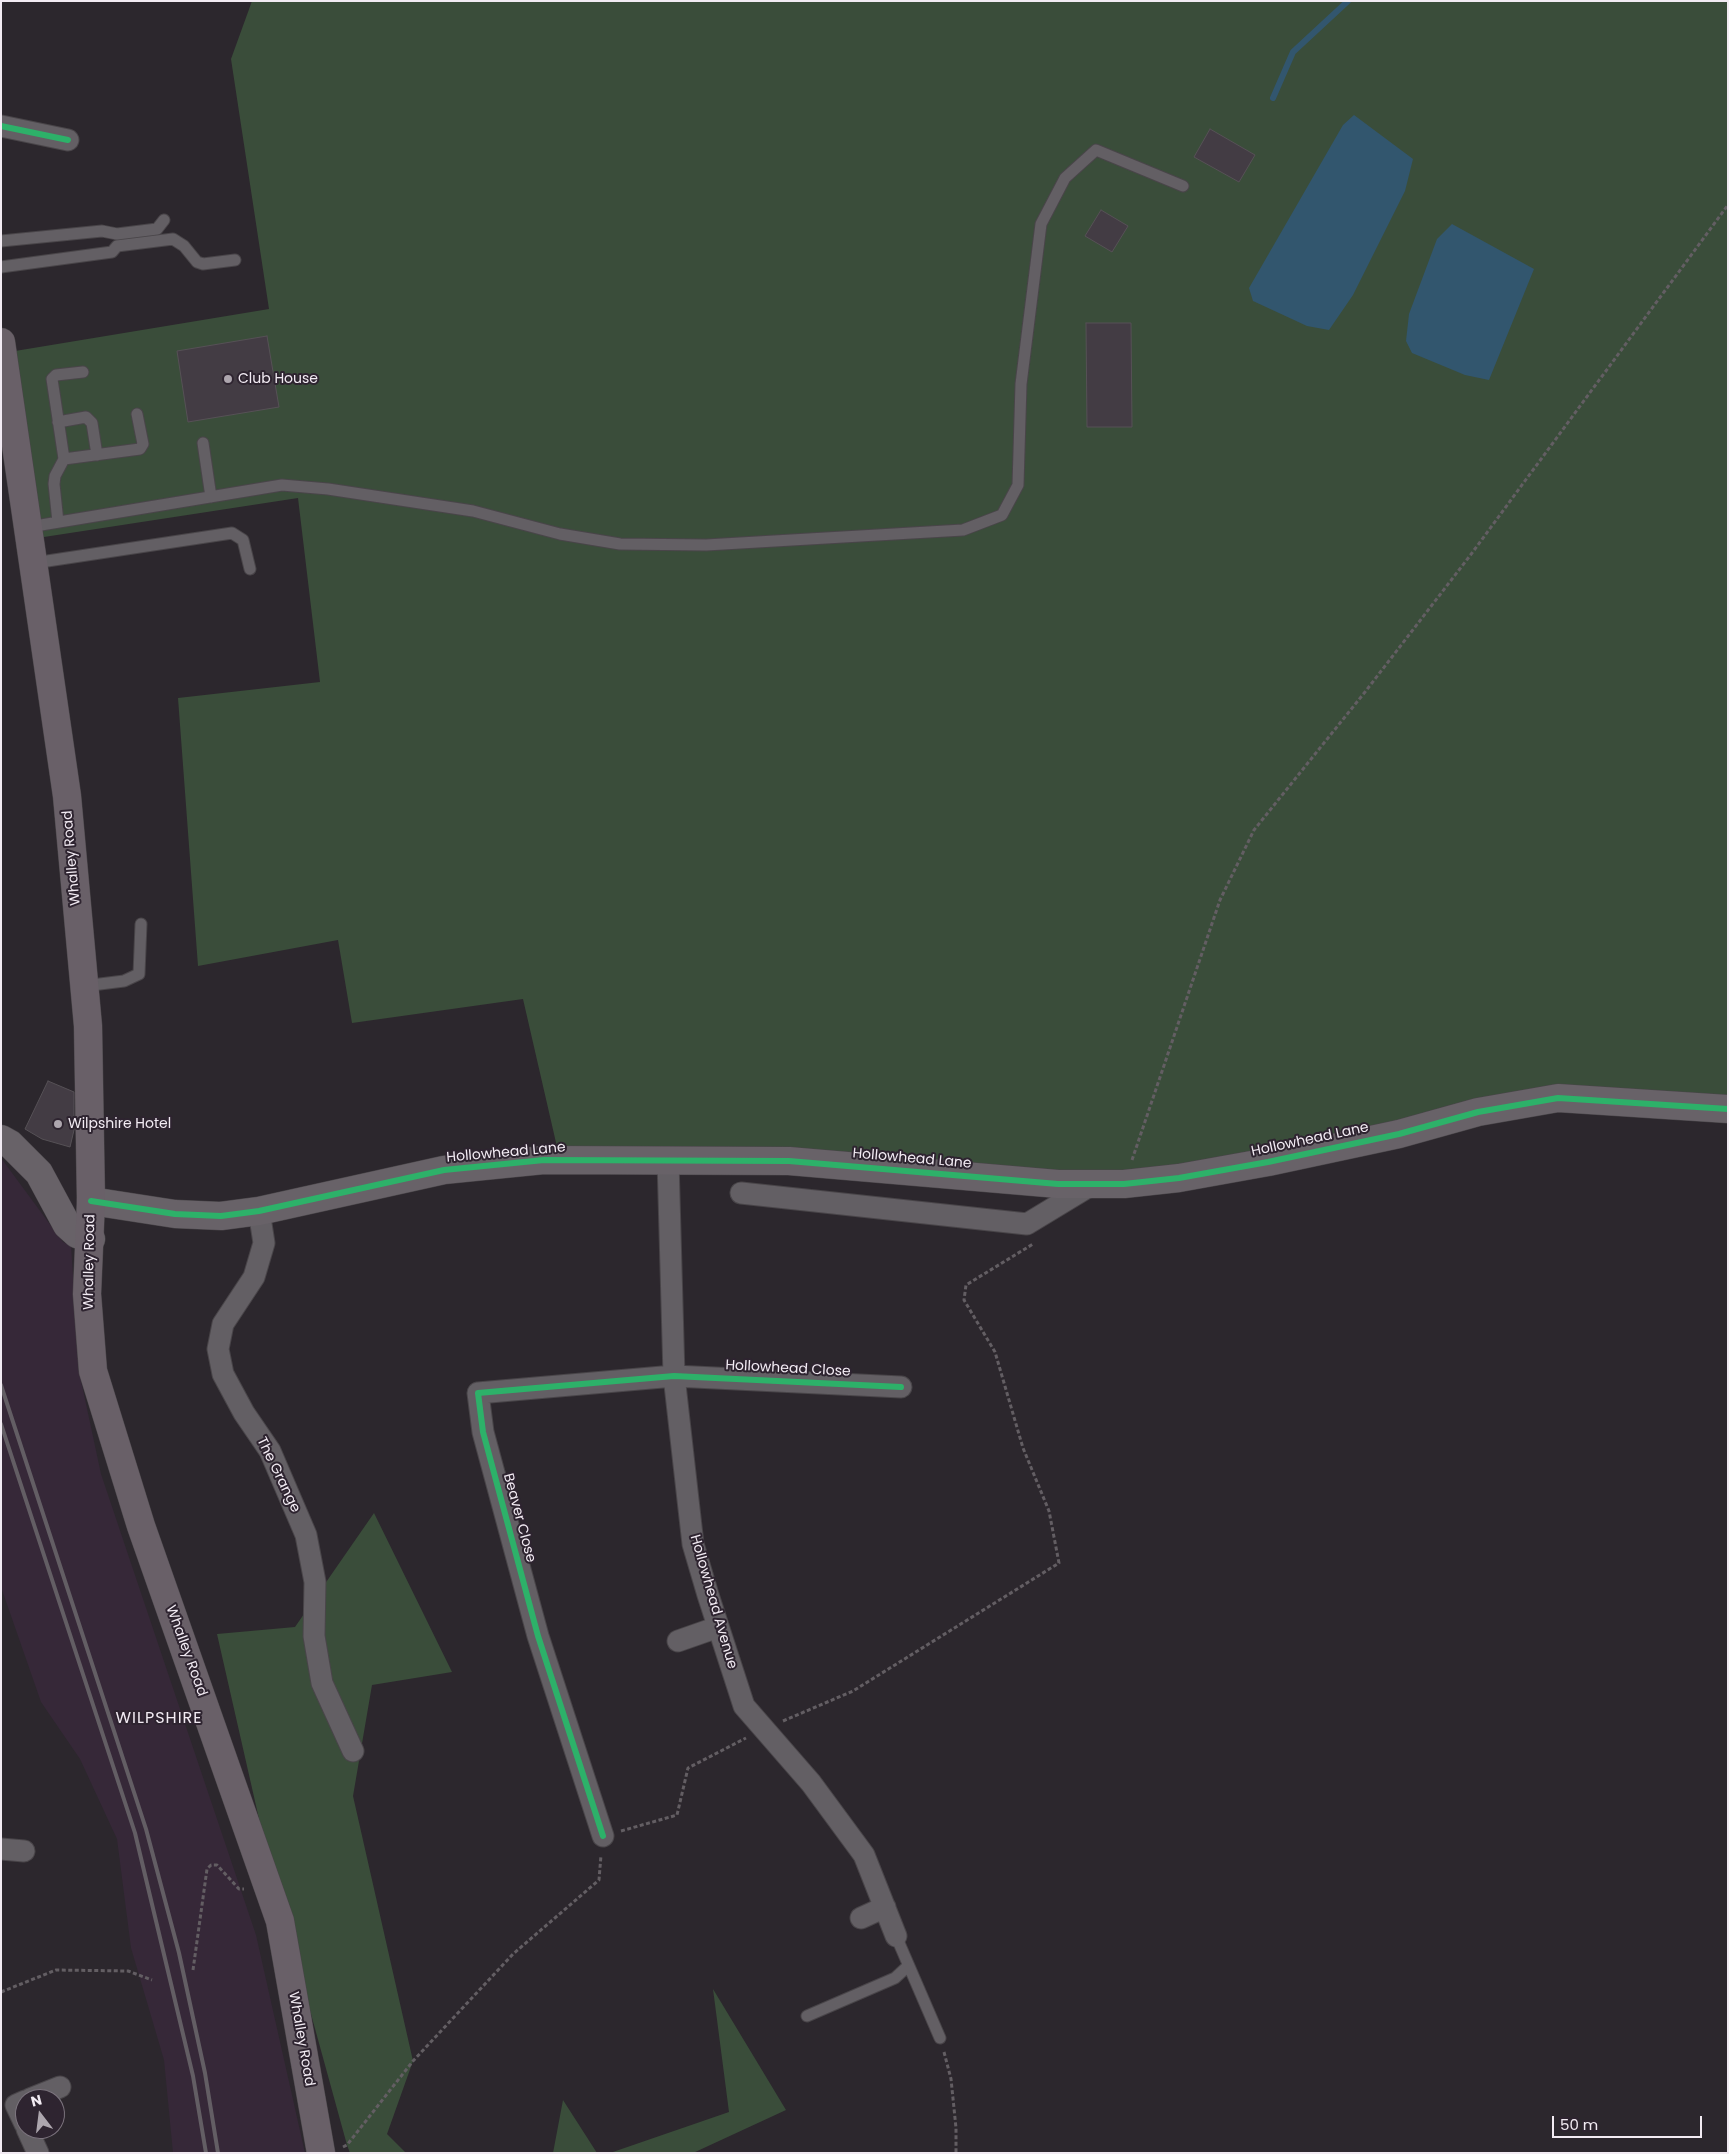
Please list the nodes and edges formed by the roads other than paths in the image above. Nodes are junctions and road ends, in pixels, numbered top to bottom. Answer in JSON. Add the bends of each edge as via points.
{"nodes":[{"id":1,"x":1,"y":126,"type":"edge"},
{"id":2,"x":68,"y":140,"type":"dead end"},
{"id":3,"x":1183,"y":186,"type":"dead end"},
{"id":4,"x":164,"y":220,"type":"dead end"},
{"id":5,"x":1,"y":241,"type":"edge"},
{"id":6,"x":234,"y":260,"type":"dead end"},
{"id":7,"x":1,"y":267,"type":"edge"},
{"id":8,"x":1,"y":342,"type":"edge"},
{"id":9,"x":83,"y":372,"type":"dead end"},
{"id":10,"x":137,"y":414,"type":"dead end"},
{"id":11,"x":58,"y":422,"type":"junction"},
{"id":12,"x":203,"y":443,"type":"dead end"},
{"id":13,"x":97,"y":455,"type":"junction"},
{"id":14,"x":64,"y":459,"type":"junction"},
{"id":15,"x":211,"y":497,"type":"junction"},
{"id":16,"x":58,"y":522,"type":"junction"},
{"id":17,"x":29,"y":527,"type":"junction"},
{"id":18,"x":34,"y":563,"type":"junction"},
{"id":19,"x":250,"y":569,"type":"dead end"},
{"id":20,"x":141,"y":924,"type":"dead end"},
{"id":21,"x":84,"y":986,"type":"junction"},
{"id":22,"x":1728,"y":1109,"type":"edge"},
{"id":23,"x":1,"y":1139,"type":"edge"},
{"id":24,"x":668,"y":1160,"type":"junction"},
{"id":25,"x":1093,"y":1184,"type":"junction"},
{"id":26,"x":741,"y":1192,"type":"dead end"},
{"id":27,"x":91,"y":1201,"type":"junction"},
{"id":28,"x":259,"y":1211,"type":"junction"},
{"id":29,"x":91,"y":1239,"type":"junction"},
{"id":30,"x":674,"y":1376,"type":"junction"},
{"id":31,"x":900,"y":1387,"type":"dead end"},
{"id":32,"x":718,"y":1627,"type":"junction"},
{"id":33,"x":678,"y":1641,"type":"dead end"},
{"id":34,"x":353,"y":1751,"type":"dead end"},
{"id":35,"x":603,"y":1836,"type":"road end"},
{"id":36,"x":1,"y":1849,"type":"edge"},
{"id":37,"x":24,"y":1851,"type":"dead end"},
{"id":38,"x":885,"y":1907,"type":"junction"},
{"id":39,"x":861,"y":1918,"type":"dead end"},
{"id":40,"x":896,"y":1936,"type":"joint"},
{"id":41,"x":908,"y":1966,"type":"junction"},
{"id":42,"x":807,"y":2016,"type":"dead end"},
{"id":43,"x":940,"y":2038,"type":"road end"},
{"id":44,"x":60,"y":2087,"type":"dead end"},
{"id":45,"x":55,"y":2089,"type":"edge"},
{"id":46,"x":32,"y":2139,"type":"edge"},
{"id":47,"x":331,"y":2151,"type":"edge"},
{"id":48,"x":38,"y":2153,"type":"edge"}],
"edges":[{"from":1,"to":2,"type":"street"},
{"from":3,"to":15,"type":"lane","via":[[1096,150],[1065,178],[1041,224],[1021,384],[1018,485],[1002,515],[963,530],[706,545],[620,544],[560,534],[473,511],[328,489],[282,485]]},
{"from":4,"to":5,"type":"lane","via":[[157,229]]},
{"from":6,"to":7,"type":"lane","via":[[197,262],[184,246],[173,239],[118,246],[112,252]]},
{"from":8,"to":17,"type":"highway","name":"Whalley Road"},
{"from":9,"to":11,"type":"lane","via":[[56,375],[52,379]]},
{"from":10,"to":13,"type":"lane","via":[[143,444],[140,449]]},
{"from":11,"to":13,"type":"lane","via":[[86,417],[92,424]]},
{"from":11,"to":14,"type":"lane"},
{"from":12,"to":15,"type":"lane"},
{"from":13,"to":14,"type":"lane"},
{"from":14,"to":16,"type":"lane","via":[[54,484]]},
{"from":15,"to":16,"type":"lane"},
{"from":16,"to":17,"type":"lane"},
{"from":17,"to":18,"type":"highway","name":"Whalley Road"},
{"from":18,"to":19,"type":"lane","via":[[232,533],[243,540]]},
{"from":18,"to":21,"type":"highway","name":"Whalley Road","via":[[67,796]]},
{"from":20,"to":21,"type":"lane","via":[[139,974],[124,982]]},
{"from":21,"to":27,"type":"highway","name":"Whalley Road","via":[[88,1026]]},
{"from":22,"to":25,"type":"street","name":"Hollowhead Lane","via":[[1558,1098],[1478,1112],[1399,1134],[1268,1162],[1179,1178]]},
{"from":23,"to":29,"type":"street","via":[[39,1173],[67,1225],[77,1234]]},
{"from":24,"to":25,"type":"street","name":"Hollowhead Lane","via":[[789,1161],[1058,1184]]},
{"from":24,"to":28,"type":"street","name":"Hollowhead Lane","via":[[544,1160],[444,1170]]},
{"from":24,"to":30,"type":"street","name":"Hollowhead Avenue"},
{"from":25,"to":26,"type":"street","via":[[1027,1224]]},
{"from":27,"to":28,"type":"street","name":"Hollowhead Lane","via":[[175,1214],[221,1216]]},
{"from":27,"to":29,"type":"highway","name":"Whalley Road"},
{"from":28,"to":34,"type":"street","name":"The Grange","via":[[264,1243],[254,1277],[223,1324],[218,1349],[223,1374],[270,1451],[306,1534],[315,1582],[314,1636],[322,1684]]},
{"from":29,"to":47,"type":"highway","name":"Whalley Road","via":[[87,1294],[93,1371],[141,1526],[280,1921]]},
{"from":30,"to":31,"type":"street","name":"Hollowhead Close"},
{"from":30,"to":32,"type":"street","name":"Hollowhead Avenue","via":[[693,1544]]},
{"from":30,"to":35,"type":"street","name":"Beaver Close","via":[[478,1393],[482,1432],[538,1636]]},
{"from":32,"to":33,"type":"street"},
{"from":32,"to":38,"type":"street","name":"Hollowhead Avenue","via":[[744,1706],[811,1783],[864,1855]]},
{"from":36,"to":37,"type":"street"},
{"from":38,"to":39,"type":"street"},
{"from":38,"to":40,"type":"street","name":"Hollowhead Avenue"},
{"from":40,"to":41,"type":"lane"},
{"from":41,"to":42,"type":"lane","via":[[895,1978]]},
{"from":41,"to":43,"type":"lane"},
{"from":44,"to":45,"type":"street"},
{"from":46,"to":48,"type":"street"}]}
